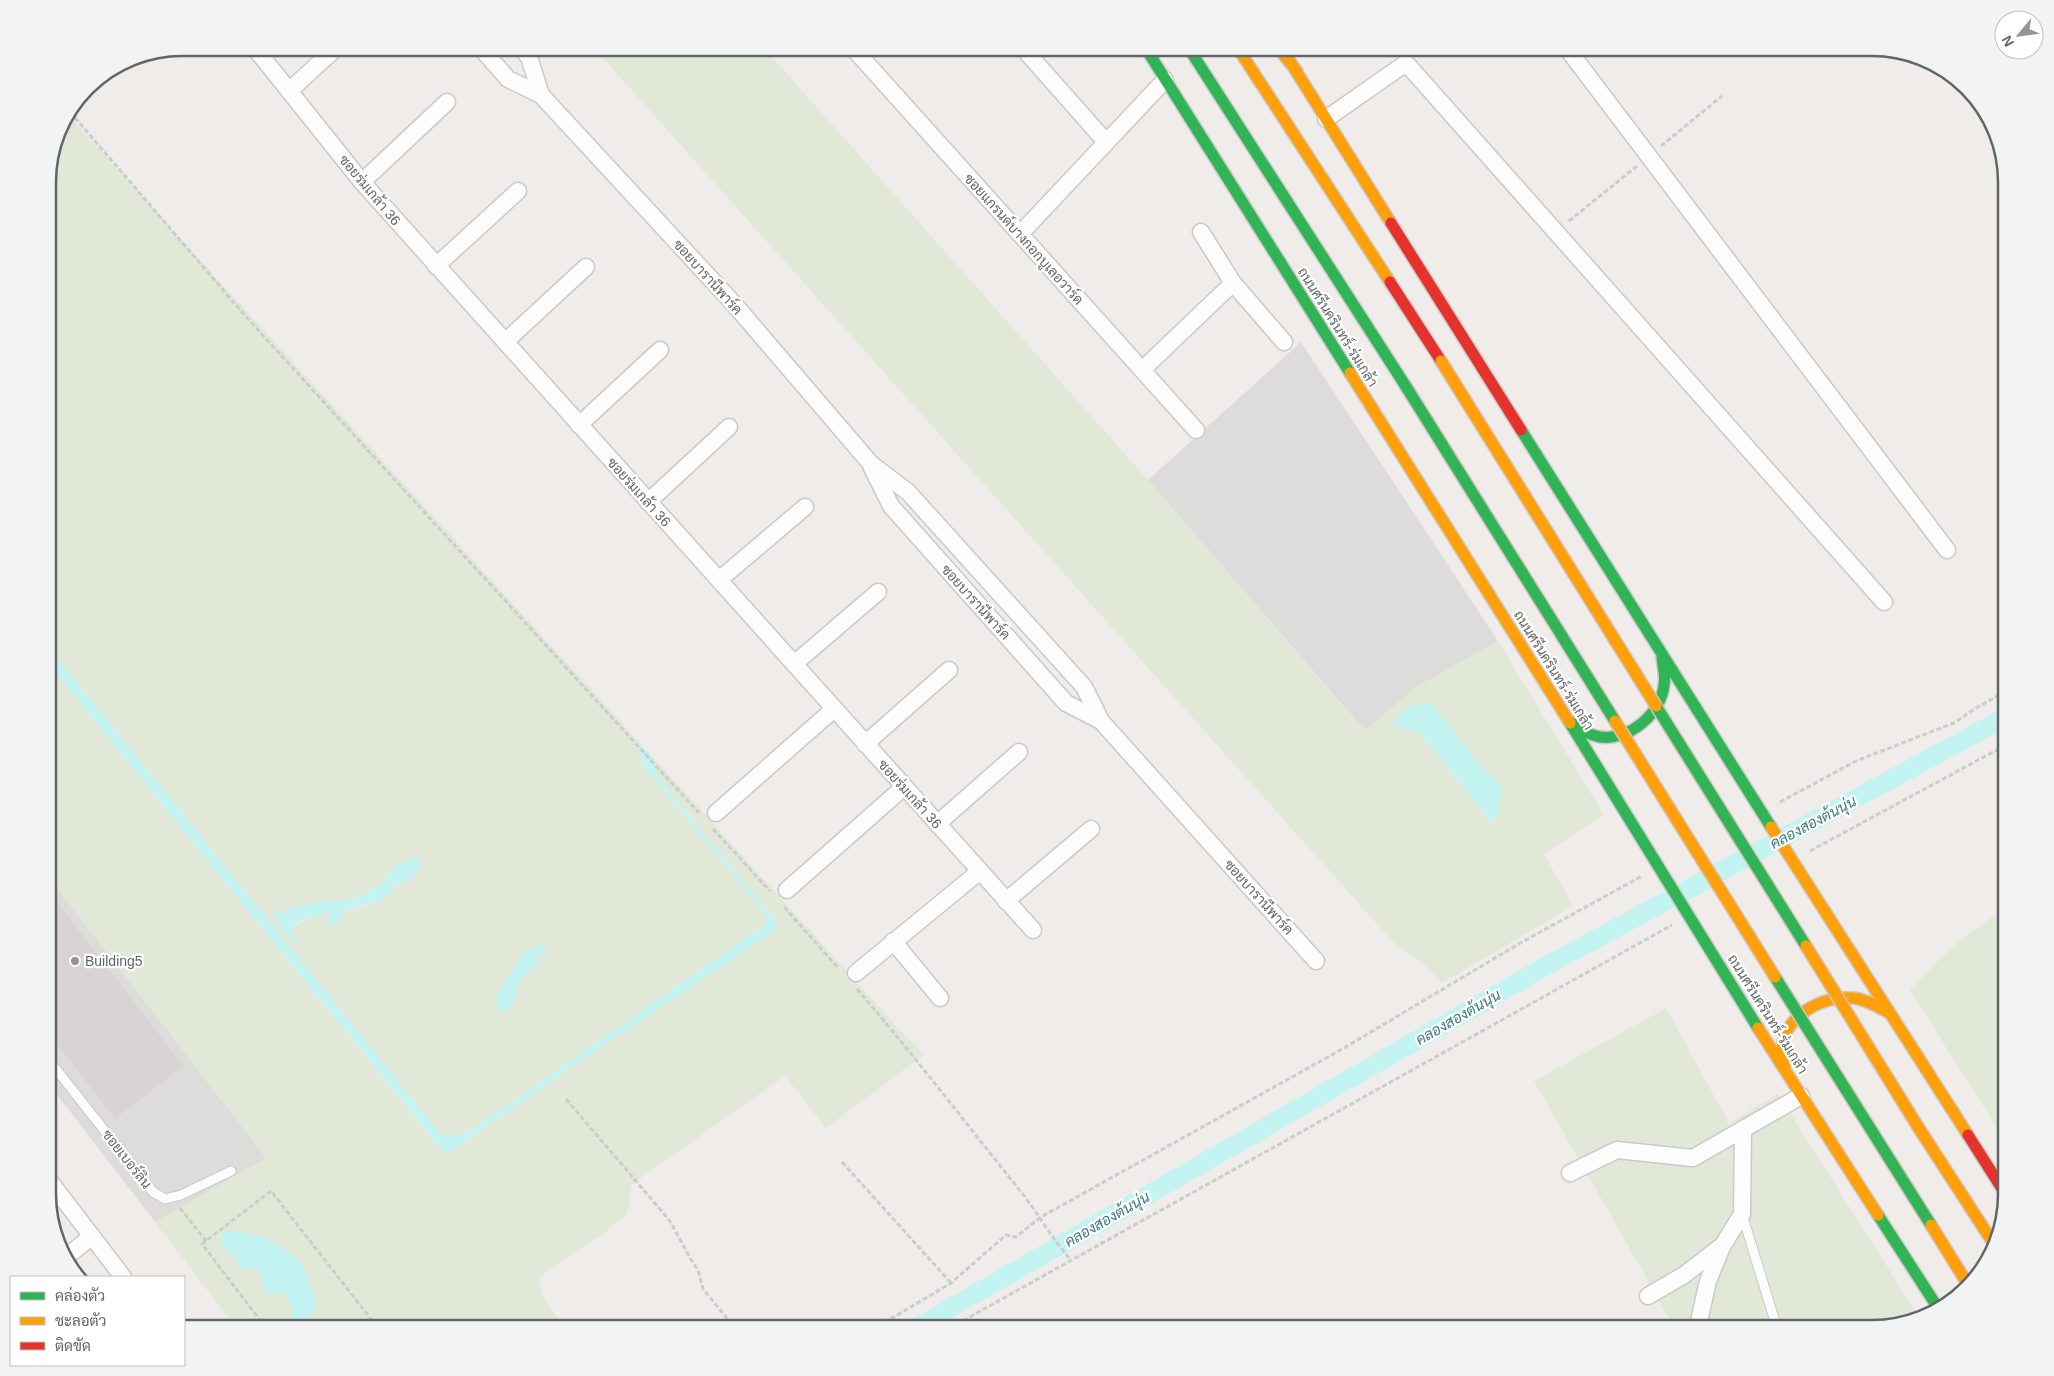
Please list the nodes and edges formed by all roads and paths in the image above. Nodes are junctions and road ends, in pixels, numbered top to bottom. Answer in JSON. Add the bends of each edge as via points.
{"nodes":[{"id":1,"x":261,"y":56,"type":"edge"},
{"id":2,"x":328,"y":56,"type":"edge"},
{"id":3,"x":487,"y":56,"type":"edge"},
{"id":4,"x":527,"y":56,"type":"edge"},
{"id":5,"x":859,"y":56,"type":"edge"},
{"id":6,"x":1029,"y":56,"type":"edge"},
{"id":7,"x":1149,"y":56,"type":"edge"},
{"id":8,"x":1193,"y":56,"type":"edge"},
{"id":9,"x":1242,"y":56,"type":"edge"},
{"id":10,"x":1283,"y":56,"type":"edge"},
{"id":11,"x":1286,"y":56,"type":"edge"},
{"id":12,"x":1572,"y":56,"type":"edge"},
{"id":13,"x":1297,"y":72,"type":"junction"},
{"id":14,"x":1165,"y":80,"type":"junction"},
{"id":15,"x":289,"y":91,"type":"junction"},
{"id":16,"x":540,"y":95,"type":"junction"},
{"id":17,"x":1722,"y":96,"type":"dead end"},
{"id":18,"x":447,"y":102,"type":"dead end"},
{"id":19,"x":74,"y":117,"type":"edge"},
{"id":20,"x":1326,"y":119,"type":"junction"},
{"id":21,"x":1106,"y":142,"type":"junction"},
{"id":22,"x":1648,"y":157,"type":"junction"},
{"id":23,"x":362,"y":182,"type":"junction"},
{"id":24,"x":518,"y":191,"type":"dead end"},
{"id":25,"x":1563,"y":215,"type":"dead end"},
{"id":26,"x":1200,"y":232,"type":"dead end"},
{"id":27,"x":1020,"y":234,"type":"junction"},
{"id":28,"x":436,"y":266,"type":"junction"},
{"id":29,"x":586,"y":267,"type":"dead end"},
{"id":30,"x":1233,"y":283,"type":"junction"},
{"id":31,"x":505,"y":342,"type":"junction"},
{"id":32,"x":1284,"y":342,"type":"dead end"},
{"id":33,"x":660,"y":350,"type":"dead end"},
{"id":34,"x":1142,"y":370,"type":"junction"},
{"id":35,"x":579,"y":425,"type":"junction"},
{"id":36,"x":729,"y":427,"type":"dead end"},
{"id":37,"x":1196,"y":430,"type":"dead end"},
{"id":38,"x":871,"y":464,"type":"junction"},
{"id":39,"x":648,"y":502,"type":"junction"},
{"id":40,"x":806,"y":507,"type":"dead end"},
{"id":41,"x":1947,"y":550,"type":"dead end"},
{"id":42,"x":719,"y":580,"type":"junction"},
{"id":43,"x":878,"y":592,"type":"dead end"},
{"id":44,"x":1884,"y":602,"type":"dead end"},
{"id":45,"x":1662,"y":656,"type":"junction"},
{"id":46,"x":794,"y":664,"type":"junction"},
{"id":47,"x":949,"y":670,"type":"dead end"},
{"id":48,"x":1998,"y":696,"type":"edge"},
{"id":49,"x":834,"y":709,"type":"junction"},
{"id":50,"x":1568,"y":720,"type":"junction"},
{"id":51,"x":1101,"y":721,"type":"junction"},
{"id":52,"x":865,"y":744,"type":"junction"},
{"id":53,"x":1998,"y":749,"type":"edge"},
{"id":54,"x":1019,"y":752,"type":"dead end"},
{"id":55,"x":904,"y":787,"type":"junction"},
{"id":56,"x":1777,"y":803,"type":"dead end"},
{"id":57,"x":709,"y":818,"type":"junction"},
{"id":58,"x":937,"y":824,"type":"junction"},
{"id":59,"x":1091,"y":828,"type":"dead end"},
{"id":60,"x":1804,"y":854,"type":"dead end"},
{"id":61,"x":980,"y":871,"type":"junction"},
{"id":62,"x":1648,"y":873,"type":"dead end"},
{"id":63,"x":782,"y":898,"type":"junction"},
{"id":64,"x":1006,"y":901,"type":"junction"},
{"id":65,"x":1672,"y":925,"type":"dead end"},
{"id":66,"x":1033,"y":930,"type":"dead end"},
{"id":67,"x":893,"y":941,"type":"junction"},
{"id":68,"x":1316,"y":961,"type":"dead end"},
{"id":69,"x":852,"y":979,"type":"junction"},
{"id":70,"x":940,"y":998,"type":"dead end"},
{"id":71,"x":1889,"y":1014,"type":"junction"},
{"id":72,"x":57,"y":1070,"type":"edge"},
{"id":73,"x":1787,"y":1075,"type":"junction"},
{"id":74,"x":1801,"y":1096,"type":"junction"},
{"id":75,"x":566,"y":1099,"type":"dead end"},
{"id":76,"x":1743,"y":1129,"type":"junction"},
{"id":77,"x":842,"y":1162,"type":"dead end"},
{"id":78,"x":231,"y":1171,"type":"dead end"},
{"id":79,"x":1570,"y":1173,"type":"dead end"},
{"id":80,"x":1998,"y":1183,"type":"edge"},
{"id":81,"x":57,"y":1191,"type":"edge"},
{"id":82,"x":172,"y":1197,"type":"junction"},
{"id":83,"x":1742,"y":1214,"type":"junction"},
{"id":84,"x":1041,"y":1217,"type":"junction"},
{"id":85,"x":92,"y":1236,"type":"junction"},
{"id":86,"x":1989,"y":1238,"type":"edge"},
{"id":87,"x":206,"y":1241,"type":"junction"},
{"id":88,"x":1723,"y":1245,"type":"junction"},
{"id":89,"x":71,"y":1253,"type":"edge"},
{"id":90,"x":1071,"y":1260,"type":"junction"},
{"id":91,"x":122,"y":1276,"type":"edge"},
{"id":92,"x":1964,"y":1279,"type":"edge"},
{"id":93,"x":951,"y":1282,"type":"junction"},
{"id":94,"x":1648,"y":1296,"type":"dead end"},
{"id":95,"x":1934,"y":1303,"type":"edge"},
{"id":96,"x":260,"y":1320,"type":"edge"},
{"id":97,"x":371,"y":1320,"type":"edge"},
{"id":98,"x":729,"y":1320,"type":"edge"},
{"id":99,"x":887,"y":1320,"type":"edge"},
{"id":100,"x":964,"y":1320,"type":"edge"},
{"id":101,"x":1699,"y":1320,"type":"edge"},
{"id":102,"x":1775,"y":1320,"type":"edge"}],
"edges":[{"from":1,"to":15,"type":"street","name":"ซอยร่มเกล้า 36"},
{"from":2,"to":15,"type":"street"},
{"from":3,"to":16,"type":"street","name":"ซอยบารานีพาร์ค","via":[[508,80]]},
{"from":4,"to":16,"type":"street","name":"ซอยบารานีพาร์ค"},
{"from":5,"to":27,"type":"street","name":"ซอยแกรนด์บางกอกบูเลอวาร์ด"},
{"from":6,"to":21,"type":"street"},
{"from":7,"to":14,"type":"main road","name":"ถนนศรีนครินทร์-ร่มเกล้า"},
{"from":8,"to":92,"type":"main road","name":"ถนนศรีนครินทร์-ร่มเกล้า","bridge":true,"via":[[1405,385]]},
{"from":9,"to":86,"type":"main road","bridge":true,"via":[[1441,361]]},
{"from":10,"to":13,"type":"main road"},
{"from":11,"to":13,"type":"main road"},
{"from":12,"to":22,"type":"street"},
{"from":13,"to":20,"type":"main road"},
{"from":14,"to":21,"type":"street"},
{"from":14,"to":50,"type":"main road","name":"ถนนศรีนครินทร์-ร่มเกล้า"},
{"from":15,"to":23,"type":"street","name":"ซอยร่มเกล้า 36"},
{"from":16,"to":38,"type":"street","name":"ซอยบารานีพาร์ค","via":[[734,304]]},
{"from":17,"to":22,"type":"path"},
{"from":18,"to":23,"type":"street"},
{"from":19,"to":57,"type":"path","via":[[248,319]]},
{"from":20,"to":44,"type":"street","via":[[1406,62]]},
{"from":20,"to":45,"type":"main road"},
{"from":21,"to":27,"type":"street"},
{"from":22,"to":25,"type":"path","via":[[1569,222]]},
{"from":22,"to":41,"type":"street"},
{"from":23,"to":28,"type":"street","name":"ซอยร่มเกล้า 36"},
{"from":24,"to":28,"type":"street"},
{"from":26,"to":30,"type":"street"},
{"from":27,"to":34,"type":"street","name":"ซอยแกรนด์บางกอกบูเลอวาร์ด"},
{"from":28,"to":31,"type":"street","name":"ซอยร่มเกล้า 36"},
{"from":29,"to":31,"type":"street"},
{"from":30,"to":32,"type":"street"},
{"from":30,"to":34,"type":"street"},
{"from":31,"to":35,"type":"street","name":"ซอยร่มเกล้า 36"},
{"from":33,"to":35,"type":"street"},
{"from":34,"to":37,"type":"street","name":"ซอยแกรนด์บางกอกบูเลอวาร์ด"},
{"from":35,"to":39,"type":"street","name":"ซอยร่มเกล้า 36"},
{"from":36,"to":39,"type":"street"},
{"from":38,"to":51,"type":"street","name":"ซอยบารานีพาร์ค","via":[[908,492],[1084,687]]},
{"from":38,"to":51,"type":"street","name":"ซอยบารานีพาร์ค","via":[[891,506],[1066,704]]},
{"from":39,"to":42,"type":"street","name":"ซอยร่มเกล้า 36"},
{"from":40,"to":42,"type":"street"},
{"from":42,"to":46,"type":"street","name":"ซอยร่มเกล้า 36"},
{"from":43,"to":46,"type":"street"},
{"from":45,"to":50,"type":"main road","via":[[1665,686],[1660,705],[1634,728],[1606,738],[1590,735]]},
{"from":45,"to":71,"type":"main road"},
{"from":46,"to":49,"type":"street","name":"ซอยร่มเกล้า 36"},
{"from":47,"to":52,"type":"street"},
{"from":48,"to":56,"type":"path","via":[[1954,723],[1856,761]]},
{"from":49,"to":52,"type":"street","name":"ซอยร่มเกล้า 36"},
{"from":49,"to":57,"type":"street"},
{"from":50,"to":73,"type":"main road","name":"ถนนศรีนครินทร์-ร่มเกล้า"},
{"from":51,"to":68,"type":"street","name":"ซอยบารานีพาร์ค"},
{"from":52,"to":55,"type":"street","name":"ซอยร่มเกล้า 36"},
{"from":53,"to":60,"type":"path"},
{"from":54,"to":58,"type":"street"},
{"from":55,"to":58,"type":"street","name":"ซอยร่มเกล้า 36"},
{"from":55,"to":63,"type":"street"},
{"from":57,"to":63,"type":"path"},
{"from":58,"to":61,"type":"street","name":"ซอยร่มเกล้า 36"},
{"from":59,"to":64,"type":"street"},
{"from":61,"to":64,"type":"street","name":"ซอยร่มเกล้า 36"},
{"from":61,"to":67,"type":"street"},
{"from":62,"to":84,"type":"path"},
{"from":63,"to":69,"type":"path"},
{"from":64,"to":66,"type":"street","name":"ซอยร่มเกล้า 36"},
{"from":65,"to":90,"type":"path"},
{"from":67,"to":69,"type":"street"},
{"from":67,"to":70,"type":"street"},
{"from":69,"to":84,"type":"path"},
{"from":71,"to":73,"type":"main road","via":[[1868,1001],[1851,998],[1834,1000],[1805,1011],[1794,1020],[1782,1043],[1781,1060]]},
{"from":71,"to":80,"type":"main road"},
{"from":72,"to":82,"type":"lane","name":"ซอยเบอร์ลิน","via":[[153,1192],[165,1199]]},
{"from":73,"to":74,"type":"main road","name":"ถนนศรีนครินทร์-ร่มเกล้า"},
{"from":74,"to":76,"type":"street"},
{"from":74,"to":95,"type":"main road","name":"ถนนศรีนครินทร์-ร่มเกล้า"},
{"from":75,"to":98,"type":"path","via":[[670,1221],[698,1270],[703,1289]]},
{"from":76,"to":79,"type":"street","via":[[1693,1158],[1617,1150]]},
{"from":76,"to":83,"type":"street"},
{"from":77,"to":93,"type":"path"},
{"from":78,"to":82,"type":"lane"},
{"from":81,"to":85,"type":"street"},
{"from":82,"to":87,"type":"path"},
{"from":83,"to":88,"type":"street"},
{"from":83,"to":102,"type":"lane"},
{"from":84,"to":90,"type":"path"},
{"from":84,"to":93,"type":"path","via":[[1016,1237],[1006,1235]]},
{"from":85,"to":89,"type":"street"},
{"from":85,"to":91,"type":"street"},
{"from":87,"to":96,"type":"path","via":[[202,1244]]},
{"from":87,"to":97,"type":"path","via":[[271,1191]]},
{"from":88,"to":94,"type":"street","via":[[1684,1275]]},
{"from":88,"to":101,"type":"street","via":[[1708,1281]]},
{"from":90,"to":100,"type":"path"},
{"from":93,"to":99,"type":"path"}]}
